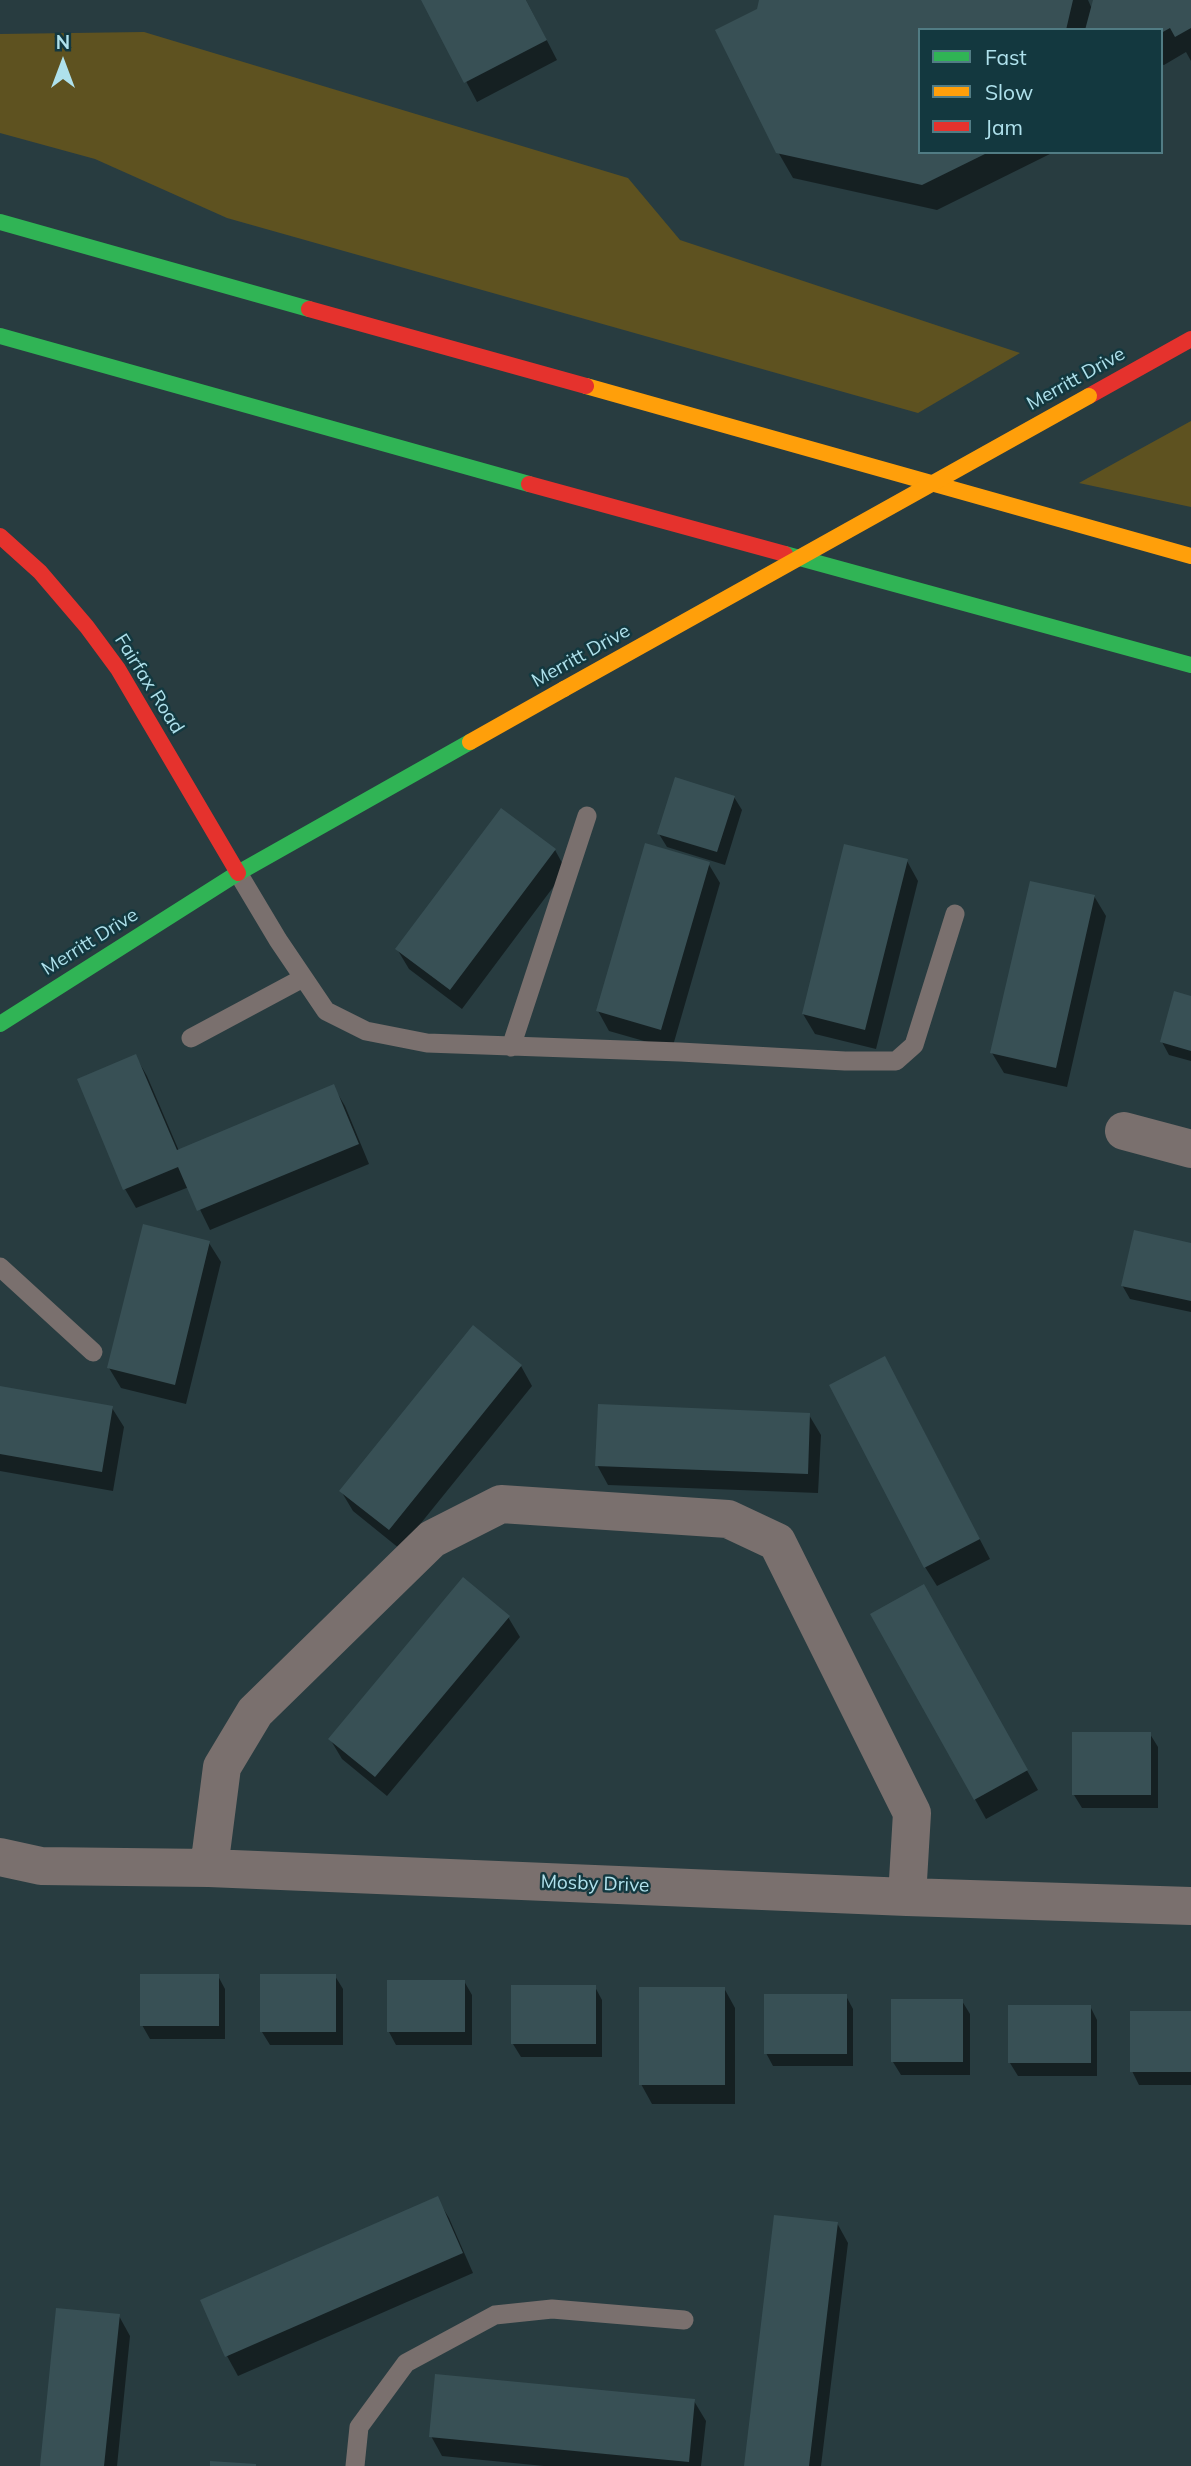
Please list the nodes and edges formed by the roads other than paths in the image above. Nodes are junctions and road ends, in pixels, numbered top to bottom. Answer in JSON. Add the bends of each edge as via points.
{"nodes":[{"id":1,"x":0,"y":222,"type":"edge"},
{"id":2,"x":0,"y":336,"type":"edge"},
{"id":3,"x":1191,"y":340,"type":"edge"},
{"id":4,"x":0,"y":536,"type":"edge"},
{"id":5,"x":1191,"y":556,"type":"edge"},
{"id":6,"x":1191,"y":666,"type":"edge"},
{"id":7,"x":587,"y":816,"type":"dead end"},
{"id":8,"x":238,"y":873,"type":"junction"},
{"id":9,"x":955,"y":914,"type":"dead end"},
{"id":10,"x":303,"y":978,"type":"junction"},
{"id":11,"x":0,"y":1024,"type":"edge"},
{"id":12,"x":191,"y":1038,"type":"dead end"},
{"id":13,"x":511,"y":1047,"type":"junction"},
{"id":14,"x":1124,"y":1131,"type":"dead end"},
{"id":15,"x":1191,"y":1149,"type":"edge"},
{"id":16,"x":0,"y":1267,"type":"edge"},
{"id":17,"x":93,"y":1352,"type":"dead end"},
{"id":18,"x":0,"y":1857,"type":"edge"},
{"id":19,"x":209,"y":1868,"type":"junction"},
{"id":20,"x":907,"y":1897,"type":"junction"},
{"id":21,"x":1191,"y":1906,"type":"edge"},
{"id":22,"x":684,"y":2320,"type":"dead end"},
{"id":23,"x":355,"y":2466,"type":"edge"}],
"edges":[{"from":1,"to":5,"type":"main road"},
{"from":2,"to":6,"type":"main road"},
{"from":3,"to":8,"type":"main road","name":"Merritt Drive","bridge":true},
{"from":4,"to":8,"type":"main road","name":"Fairfax Road","via":[[40,572],[118,669]]},
{"from":7,"to":13,"type":"lane"},
{"from":8,"to":10,"type":"lane"},
{"from":8,"to":11,"type":"main road","name":"Merritt Drive"},
{"from":9,"to":13,"type":"lane","via":[[915,1045],[896,1061]]},
{"from":10,"to":12,"type":"lane"},
{"from":10,"to":13,"type":"lane","via":[[326,1011],[366,1031],[427,1044]]},
{"from":14,"to":15,"type":"street"},
{"from":16,"to":17,"type":"lane"},
{"from":18,"to":19,"type":"street","name":"Mosby Drive","via":[[41,1866]]},
{"from":19,"to":20,"type":"street","name":"Mosby Drive"},
{"from":19,"to":20,"type":"street","via":[[222,1767],[255,1712],[432,1539],[501,1504],[728,1519],[777,1542],[912,1813]]},
{"from":20,"to":21,"type":"street","name":"Mosby Drive"},
{"from":22,"to":23,"type":"lane","via":[[552,2309],[495,2315],[406,2363],[359,2427]]}]}
